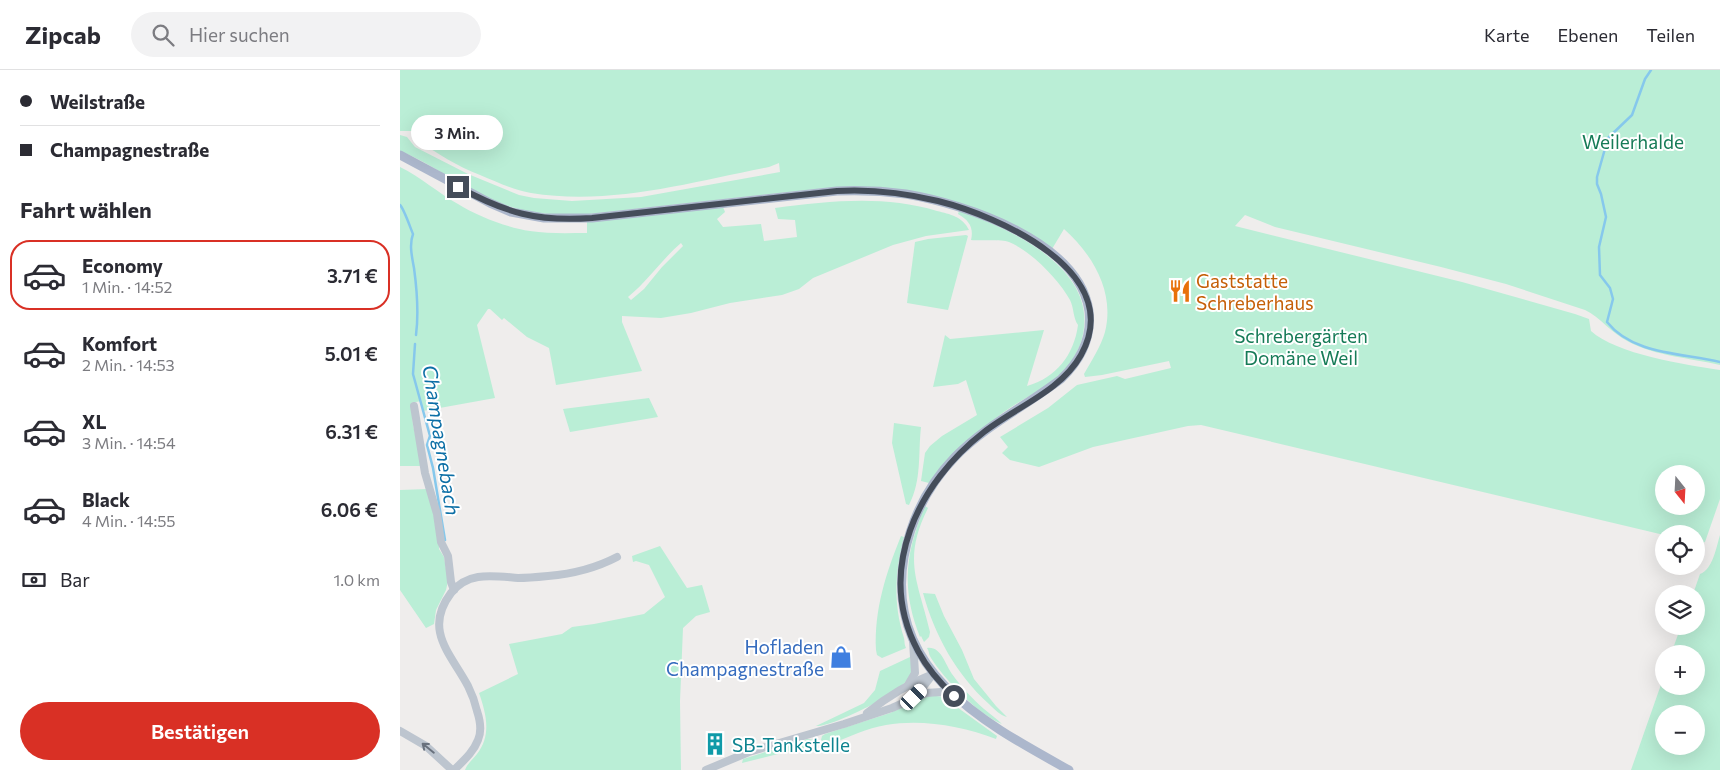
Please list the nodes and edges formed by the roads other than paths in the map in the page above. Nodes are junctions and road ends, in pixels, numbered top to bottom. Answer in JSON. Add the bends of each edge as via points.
{"nodes":[{"id":1,"x":400,"y":155,"type":"edge"},
{"id":2,"x":414,"y":406,"type":"dead end"},
{"id":3,"x":617,"y":557,"type":"dead end"},
{"id":4,"x":454,"y":590,"type":"junction"},
{"id":5,"x":919,"y":663,"type":"junction"},
{"id":6,"x":934,"y":674,"type":"junction"},
{"id":7,"x":906,"y":687,"type":"junction"},
{"id":8,"x":954,"y":696,"type":"junction"},
{"id":9,"x":914,"y":697,"type":"junction"},
{"id":10,"x":864,"y":716,"type":"junction"},
{"id":11,"x":400,"y":731,"type":"edge"},
{"id":12,"x":453,"y":770,"type":"edge"},
{"id":13,"x":706,"y":770,"type":"edge"},
{"id":14,"x":1069,"y":770,"type":"edge"}],
"edges":[{"from":1,"to":5,"type":"main road","via":[[490,203],[511,212],[544,218],[592,218],[837,191],[905,194],[952,205],[995,221],[1062,262],[1078,282],[1089,314],[1085,346],[1076,363],[1061,379],[998,422],[947,465],[928,492],[910,531],[902,572],[904,609]]},
{"from":2,"to":4,"type":"street","via":[[425,473]]},
{"from":3,"to":4,"type":"street","via":[[595,567],[558,575],[526,578],[480,576]]},
{"from":4,"to":12,"type":"street","via":[[441,612],[440,635],[446,653],[470,691],[480,730],[474,747]]},
{"from":5,"to":6,"type":"main road"},
{"from":5,"to":7,"type":"street"},
{"from":6,"to":7,"type":"street"},
{"from":6,"to":8,"type":"main road"},
{"from":6,"to":9,"type":"street"},
{"from":7,"to":10,"type":"street"},
{"from":8,"to":9,"type":"street","via":[[936,692]]},
{"from":8,"to":14,"type":"main road","via":[[990,724]]},
{"from":9,"to":10,"type":"street"},
{"from":10,"to":13,"type":"street","via":[[761,747]]},
{"from":12,"to":11,"type":"street","one_way":true,"via":[[426,746]]}]}
